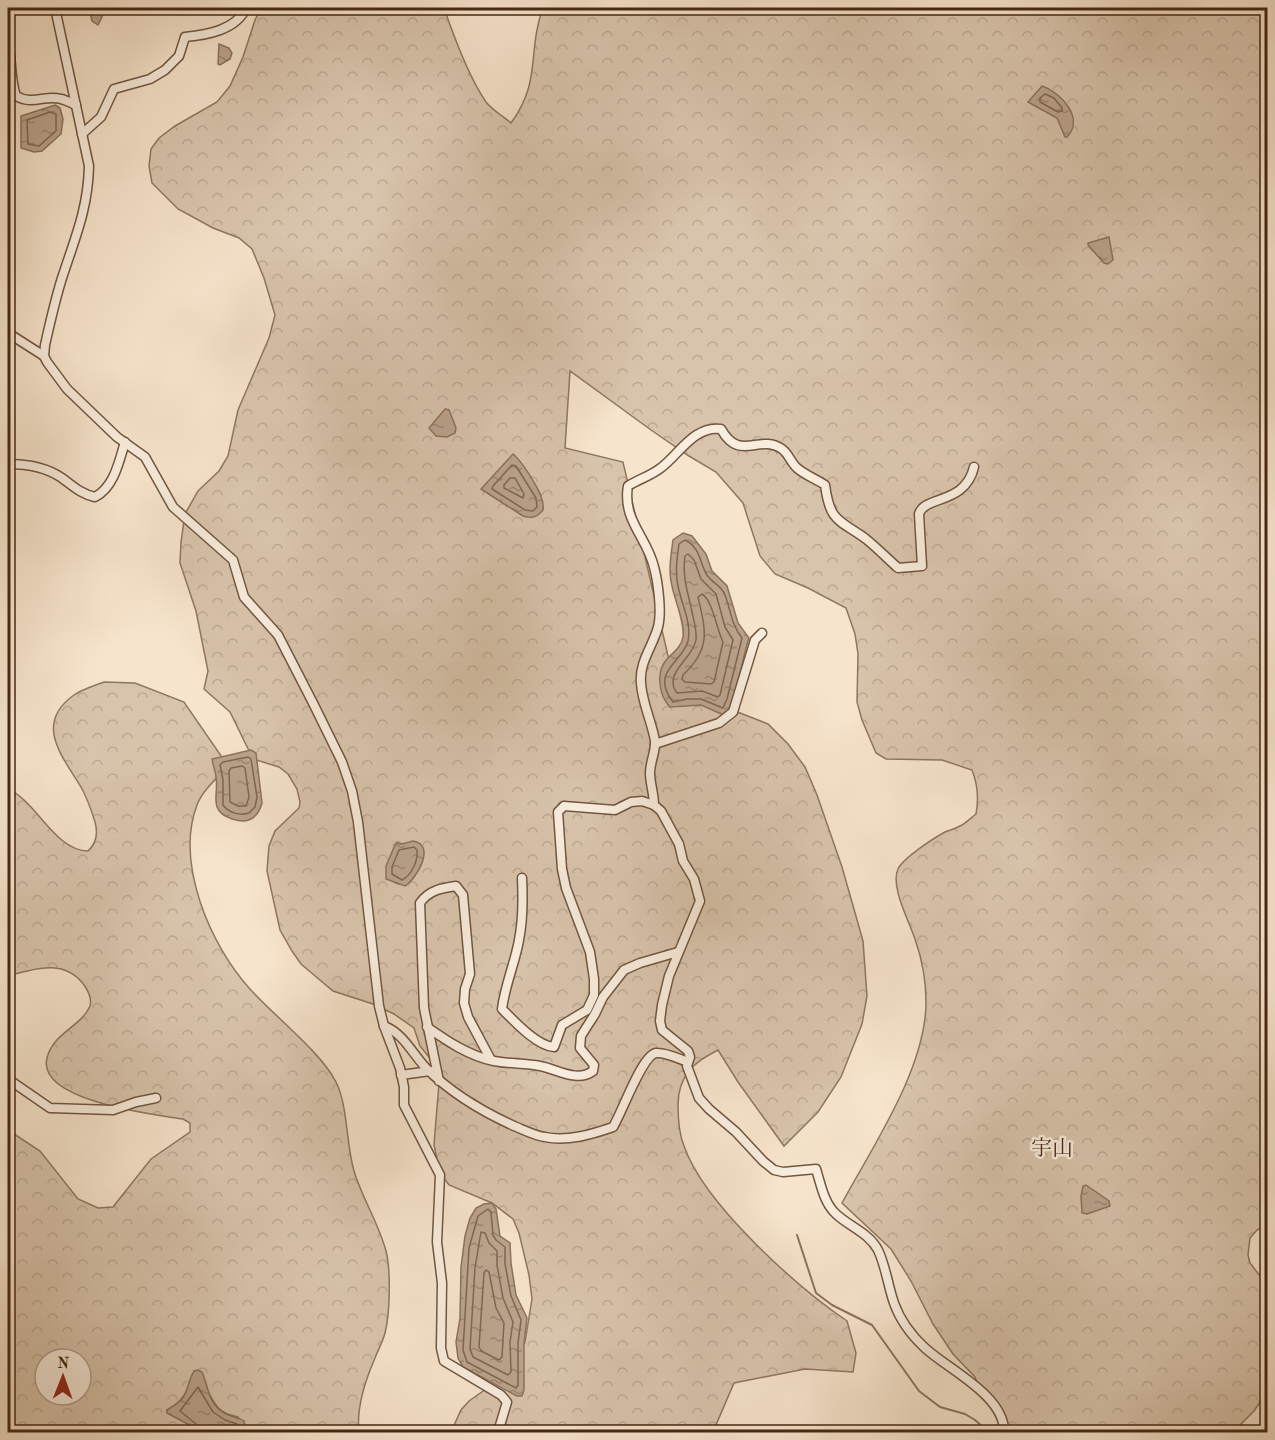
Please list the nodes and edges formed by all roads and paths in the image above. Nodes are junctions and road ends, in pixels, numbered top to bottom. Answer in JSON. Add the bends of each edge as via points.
{"nodes":[{"id":1,"x":55,"y":8,"type":"edge"},
{"id":2,"x":246,"y":8,"type":"edge"},
{"id":3,"x":8,"y":42,"type":"edge"},
{"id":4,"x":76,"y":105,"type":"junction"},
{"id":5,"x":82,"y":134,"type":"junction"},
{"id":6,"x":8,"y":333,"type":"edge"},
{"id":7,"x":44,"y":356,"type":"junction"},
{"id":8,"x":125,"y":442,"type":"junction"},
{"id":9,"x":8,"y":464,"type":"edge"},
{"id":10,"x":974,"y":467,"type":"dead end"},
{"id":11,"x":762,"y":633,"type":"dead end"},
{"id":12,"x":656,"y":744,"type":"junction"},
{"id":13,"x":654,"y":805,"type":"junction"},
{"id":14,"x":522,"y":878,"type":"dead end"},
{"id":15,"x":678,"y":952,"type":"junction"},
{"id":16,"x":384,"y":1026,"type":"junction"},
{"id":17,"x":427,"y":1027,"type":"junction"},
{"id":18,"x":491,"y":1060,"type":"junction"},
{"id":19,"x":688,"y":1062,"type":"junction"},
{"id":20,"x":430,"y":1071,"type":"junction"},
{"id":21,"x":401,"y":1075,"type":"junction"},
{"id":22,"x":8,"y":1079,"type":"edge"},
{"id":23,"x":440,"y":1081,"type":"junction"},
{"id":24,"x":156,"y":1098,"type":"dead end"},
{"id":25,"x":498,"y":1432,"type":"edge"},
{"id":26,"x":1004,"y":1432,"type":"edge"}],
"edges":[{"from":1,"to":4,"type":"street"},
{"from":2,"to":5,"type":"street","via":[[242,16],[222,29],[185,37],[178,56],[150,80],[114,89],[101,117]]},
{"from":3,"to":4,"type":"street","via":[[16,96],[34,102],[60,98]]},
{"from":4,"to":5,"type":"street"},
{"from":5,"to":7,"type":"street","via":[[89,166],[89,192],[62,279]]},
{"from":6,"to":7,"type":"street"},
{"from":7,"to":8,"type":"street","via":[[67,389]]},
{"from":8,"to":9,"type":"street","via":[[111,480],[103,493],[95,497],[42,468]]},
{"from":8,"to":16,"type":"street","via":[[145,457],[173,507],[233,560],[244,597],[278,635],[342,762],[358,822],[375,980]]},
{"from":10,"to":12,"type":"street","via":[[965,486],[920,510],[922,566],[898,568],[868,540],[842,525],[831,512],[825,485],[797,469],[784,450],[769,445],[738,446],[721,429],[704,431],[689,440],[661,468],[628,486],[629,512],[647,547],[657,591],[659,624],[640,682]]},
{"from":11,"to":12,"type":"street","via":[[754,640],[733,712],[719,723]]},
{"from":12,"to":13,"type":"street","via":[[650,773]]},
{"from":13,"to":14,"type":"street","via":[[631,802],[615,810],[564,806],[558,812],[562,869],[590,951],[594,995],[587,1010],[562,1025],[554,1047],[547,1047],[502,1009],[519,938]]},
{"from":13,"to":15,"type":"street","via":[[679,844],[700,901]]},
{"from":15,"to":18,"type":"street","via":[[624,970],[613,983],[581,1036],[580,1048],[594,1065],[588,1075]]},
{"from":15,"to":19,"type":"street","via":[[660,1021],[663,1030],[688,1051]]},
{"from":16,"to":20,"type":"street","via":[[399,1034]]},
{"from":16,"to":21,"type":"street"},
{"from":17,"to":18,"type":"street","via":[[448,1042]]},
{"from":17,"to":18,"type":"street","via":[[420,903],[440,888],[456,886],[463,895],[470,959],[464,1003]]},
{"from":17,"to":23,"type":"street"},
{"from":19,"to":23,"type":"street","via":[[674,1056],[650,1055],[613,1126],[583,1136],[559,1138],[545,1138],[490,1116]]},
{"from":19,"to":26,"type":"street","via":[[699,1098],[763,1161],[783,1172],[816,1169],[826,1202],[878,1251],[894,1304],[915,1339],[998,1409]]},
{"from":20,"to":21,"type":"street"},
{"from":20,"to":23,"type":"street"},
{"from":21,"to":25,"type":"street","via":[[404,1105],[440,1175],[437,1242],[444,1361],[507,1402]]},
{"from":22,"to":24,"type":"street","via":[[50,1108],[113,1110]]}]}
